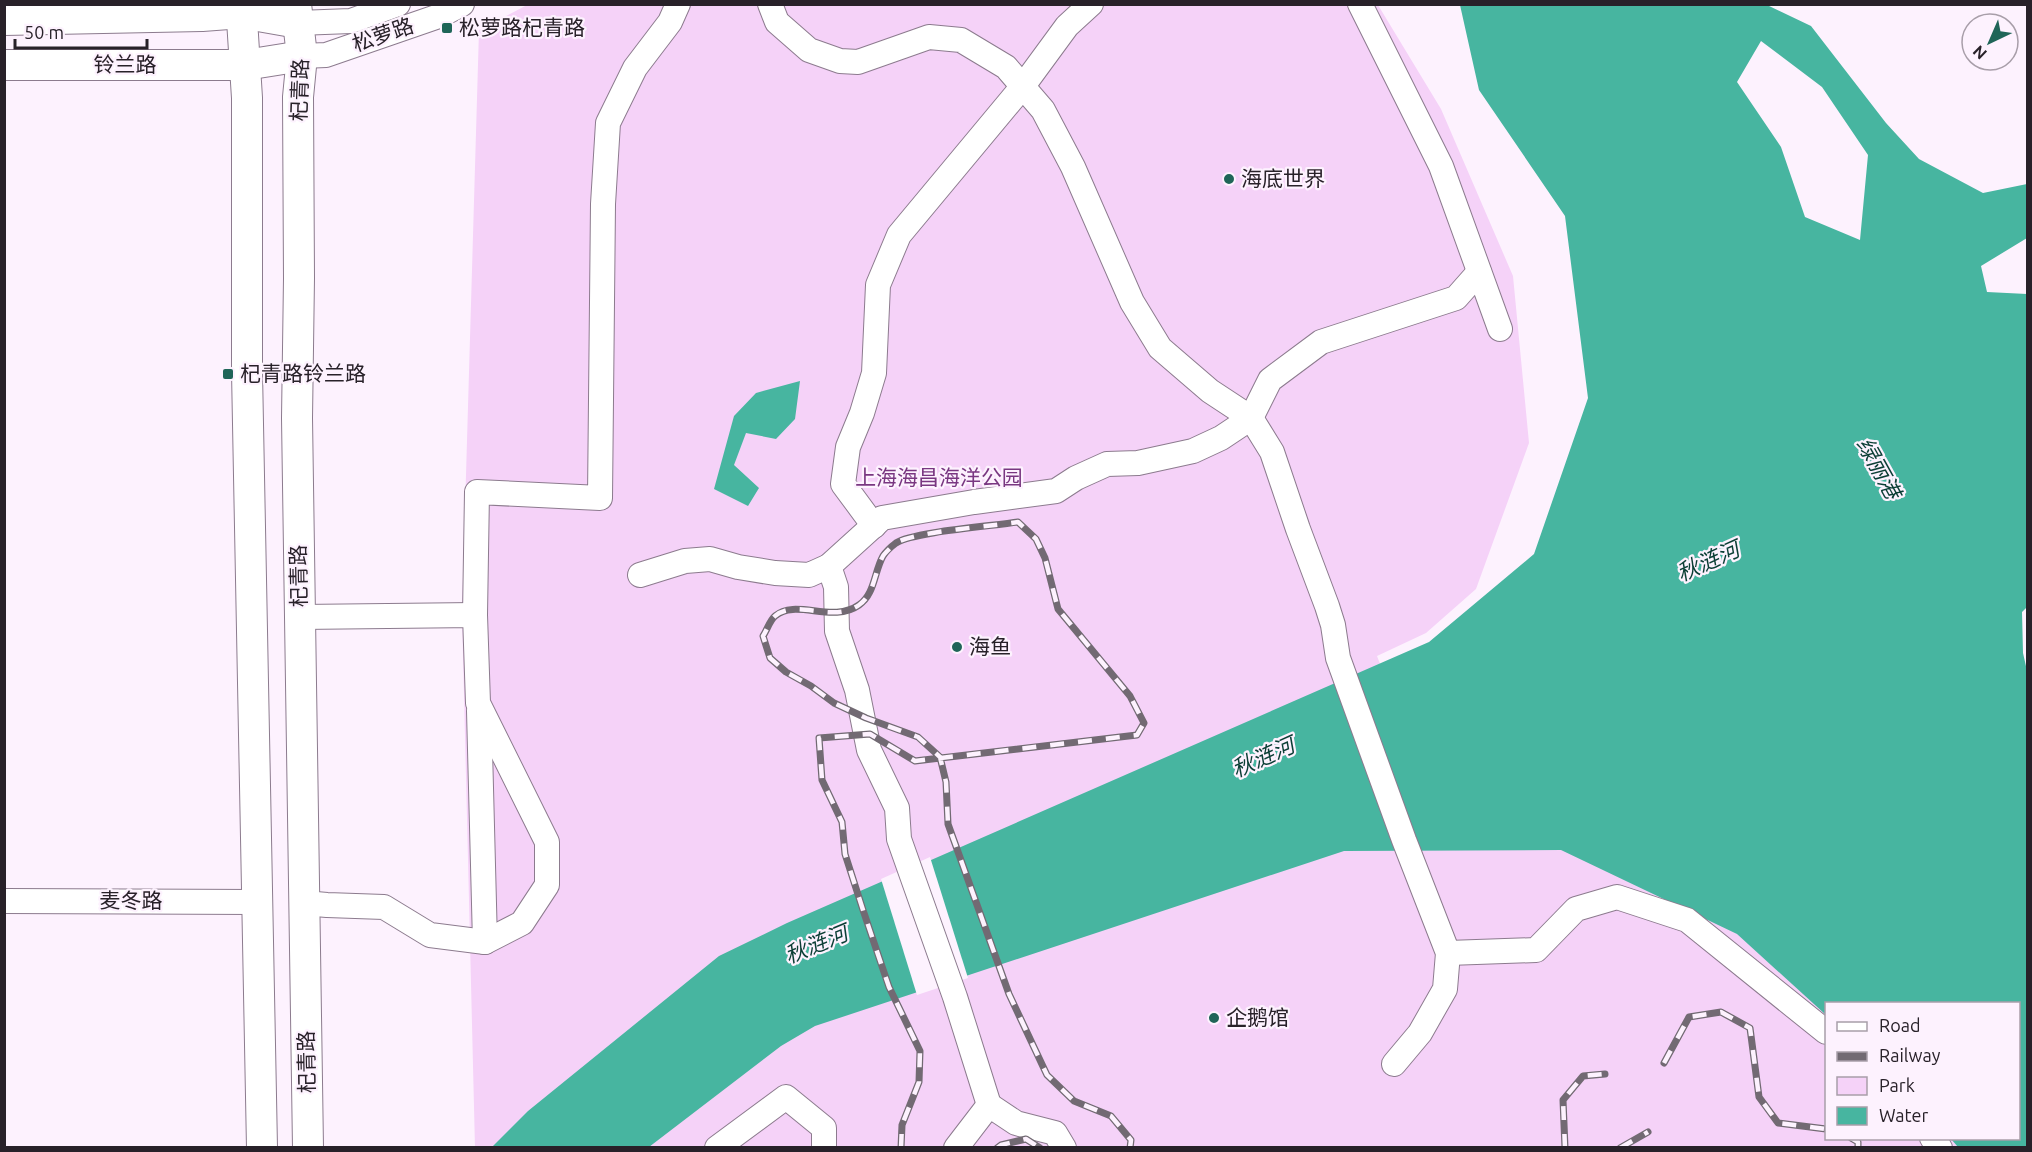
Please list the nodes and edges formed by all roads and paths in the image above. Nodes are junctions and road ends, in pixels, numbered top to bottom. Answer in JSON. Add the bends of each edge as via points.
{"nodes":[{"id":1,"x":399,"y":4,"type":"edge"},
{"id":2,"x":462,"y":4,"type":"edge"},
{"id":3,"x":678,"y":4,"type":"edge"},
{"id":4,"x":770,"y":4,"type":"edge"},
{"id":5,"x":1091,"y":4,"type":"edge"},
{"id":6,"x":1360,"y":4,"type":"edge"},
{"id":7,"x":242,"y":9,"type":"edge"},
{"id":8,"x":297,"y":14,"type":"edge"},
{"id":9,"x":4,"y":20,"type":"edge"},
{"id":10,"x":302,"y":56,"type":"junction"},
{"id":11,"x":4,"y":65,"type":"edge"},
{"id":12,"x":245,"y":65,"type":"junction"},
{"id":13,"x":1023,"y":87,"type":"junction"},
{"id":14,"x":1479,"y":272,"type":"junction"},
{"id":15,"x":1500,"y":329,"type":"dead end"},
{"id":16,"x":1251,"y":418,"type":"junction"},
{"id":17,"x":874,"y":526,"type":"junction"},
{"id":18,"x":829,"y":566,"type":"junction"},
{"id":19,"x":640,"y":575,"type":"dead end"},
{"id":20,"x":475,"y":615,"type":"junction"},
{"id":21,"x":300,"y":617,"type":"junction"},
{"id":22,"x":478,"y":703,"type":"junction"},
{"id":23,"x":4,"y":901,"type":"edge"},
{"id":24,"x":258,"y":902,"type":"junction"},
{"id":25,"x":304,"y":903,"type":"junction"},
{"id":26,"x":485,"y":942,"type":"junction"},
{"id":27,"x":1448,"y":953,"type":"junction"},
{"id":28,"x":1825,"y":1030,"type":"edge"},
{"id":29,"x":1394,"y":1065,"type":"dead end"},
{"id":30,"x":989,"y":1105,"type":"junction"},
{"id":31,"x":262,"y":1148,"type":"edge"},
{"id":32,"x":308,"y":1148,"type":"edge"},
{"id":33,"x":717,"y":1148,"type":"edge"},
{"id":34,"x":824,"y":1148,"type":"edge"},
{"id":35,"x":956,"y":1148,"type":"edge"},
{"id":36,"x":1064,"y":1148,"type":"edge"}],
"edges":[{"from":1,"to":8,"type":"street","name":"松萝路","via":[[351,21]]},
{"from":2,"to":10,"type":"street","name":"松萝路","via":[[439,16],[326,55]]},
{"from":3,"to":20,"type":"street","via":[[670,22],[635,68],[608,123],[603,204],[600,498],[477,492]]},
{"from":4,"to":13,"type":"street","via":[[777,22],[809,50],[840,61],[858,62],[929,37],[961,40],[1006,66]]},
{"from":5,"to":13,"type":"street","via":[[1067,26]]},
{"from":6,"to":14,"type":"street","via":[[1441,166]]},
{"from":7,"to":8,"type":"main road"},
{"from":7,"to":9,"type":"main road","via":[[202,16]]},
{"from":7,"to":12,"type":"main road"},
{"from":8,"to":10,"type":"main road","name":"杞青路"},
{"from":10,"to":12,"type":"main road","name":"铃兰路"},
{"from":10,"to":21,"type":"main road","name":"杞青路","via":[[298,97]]},
{"from":11,"to":12,"type":"main road","name":"铃兰路"},
{"from":12,"to":24,"type":"main road"},
{"from":13,"to":16,"type":"street","via":[[1043,110],[1132,302],[1160,348],[1210,391]]},
{"from":13,"to":17,"type":"street","via":[[899,236],[878,285],[874,373],[848,447],[843,484]]},
{"from":14,"to":15,"type":"street"},
{"from":14,"to":16,"type":"street","via":[[1456,297],[1321,342],[1270,380]]},
{"from":16,"to":17,"type":"street","via":[[1193,451],[1138,463],[1107,464],[1056,491],[882,518]]},
{"from":16,"to":27,"type":"street","via":[[1272,452],[1327,606],[1338,657]]},
{"from":17,"to":18,"type":"street"},
{"from":18,"to":19,"type":"street","via":[[809,575],[775,573],[710,559],[685,561]]},
{"from":18,"to":30,"type":"street","via":[[836,587],[837,631],[857,690],[869,750],[897,808],[899,839]]},
{"from":20,"to":21,"type":"street"},
{"from":20,"to":22,"type":"street"},
{"from":21,"to":25,"type":"main road","name":"杞青路"},
{"from":22,"to":26,"type":"street"},
{"from":22,"to":26,"type":"street","via":[[547,842],[547,885],[522,922]]},
{"from":23,"to":24,"type":"street","name":"麦冬路"},
{"from":24,"to":31,"type":"main road"},
{"from":25,"to":26,"type":"street","via":[[384,907],[430,935]]},
{"from":25,"to":32,"type":"main road","name":"杞青路"},
{"from":27,"to":28,"type":"street","via":[[1536,950],[1576,909],[1617,897],[1687,920]]},
{"from":27,"to":29,"type":"street","via":[[1445,989],[1420,1033]]},
{"from":30,"to":35,"type":"street"},
{"from":30,"to":36,"type":"street","via":[[1016,1123],[1055,1133]]},
{"from":33,"to":34,"type":"street","via":[[786,1097],[824,1128]]}]}
